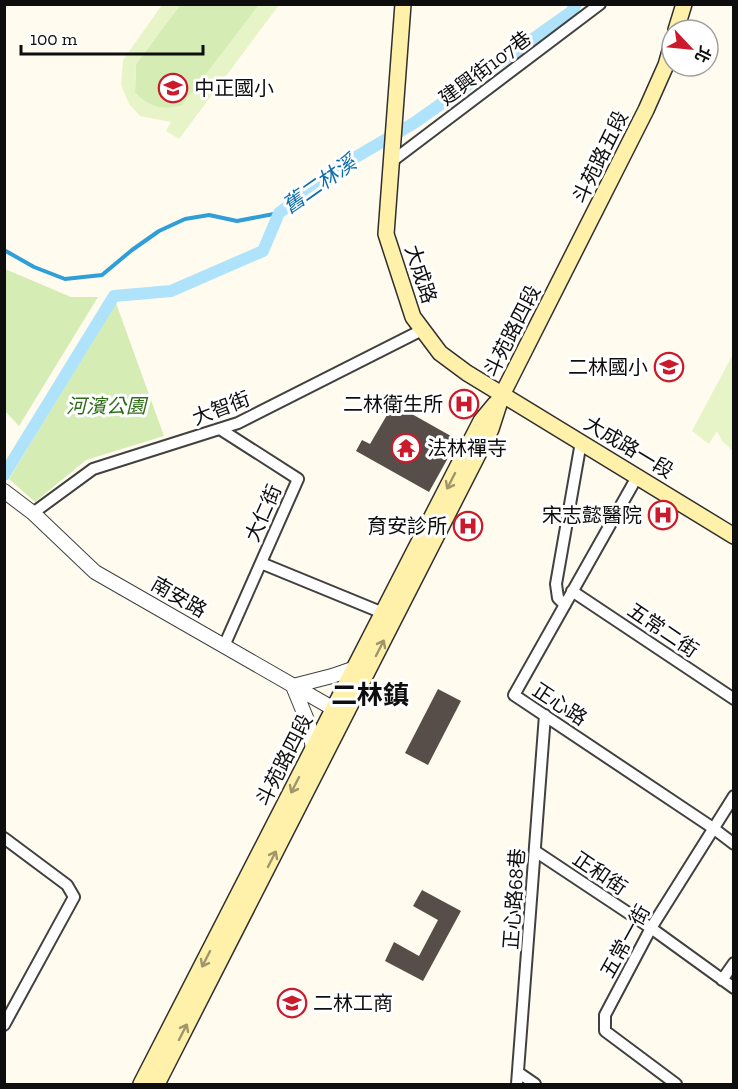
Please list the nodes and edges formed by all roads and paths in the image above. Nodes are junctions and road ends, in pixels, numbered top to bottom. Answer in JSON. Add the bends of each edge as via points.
{"nodes":[{"id":1,"x":404,"y":4,"type":"edge"},
{"id":2,"x":600,"y":4,"type":"edge"},
{"id":3,"x":660,"y":78,"type":"edge"},
{"id":4,"x":391,"y":162,"type":"junction"},
{"id":5,"x":559,"y":286,"type":"joint"},
{"id":6,"x":422,"y":330,"type":"junction"},
{"id":7,"x":502,"y":395,"type":"junction"},
{"id":8,"x":220,"y":429,"type":"junction"},
{"id":9,"x":581,"y":442,"type":"junction"},
{"id":10,"x":637,"y":477,"type":"junction"},
{"id":11,"x":6,"y":492,"type":"edge"},
{"id":12,"x":33,"y":513,"type":"junction"},
{"id":13,"x":734,"y":536,"type":"edge"},
{"id":14,"x":261,"y":563,"type":"junction"},
{"id":15,"x":572,"y":591,"type":"junction"},
{"id":16,"x":565,"y":605,"type":"junction"},
{"id":17,"x":383,"y":613,"type":"junction"},
{"id":18,"x":224,"y":645,"type":"junction"},
{"id":19,"x":355,"y":668,"type":"junction"},
{"id":20,"x":293,"y":686,"type":"junction"},
{"id":21,"x":734,"y":699,"type":"edge"},
{"id":22,"x":339,"y":713,"type":"junction"},
{"id":23,"x":545,"y":716,"type":"junction"},
{"id":24,"x":313,"y":749,"type":"junction"},
{"id":25,"x":734,"y":796,"type":"edge"},
{"id":26,"x":713,"y":828,"type":"junction"},
{"id":27,"x":4,"y":838,"type":"edge"},
{"id":28,"x":734,"y":844,"type":"edge"},
{"id":29,"x":535,"y":851,"type":"junction"},
{"id":30,"x":651,"y":928,"type":"junction"},
{"id":31,"x":734,"y":963,"type":"edge"},
{"id":32,"x":722,"y":980,"type":"junction"},
{"id":33,"x":734,"y":988,"type":"edge"},
{"id":34,"x":4,"y":1024,"type":"edge"},
{"id":35,"x":518,"y":1079,"type":"edge"},
{"id":36,"x":141,"y":1084,"type":"edge"},
{"id":37,"x":157,"y":1084,"type":"edge"},
{"id":38,"x":535,"y":1084,"type":"edge"},
{"id":39,"x":676,"y":1084,"type":"edge"}],
"edges":[{"from":1,"to":4,"type":"main road","name":"大成路"},
{"from":2,"to":4,"type":"street","name":"建興街107巷"},
{"from":3,"to":5,"type":"main road","name":"斗苑路五段"},
{"from":4,"to":6,"type":"main road","name":"大成路","via":[[386,234],[413,317]]},
{"from":5,"to":7,"type":"main road","name":"斗苑路四段"},
{"from":6,"to":7,"type":"main road","name":"大成路","via":[[440,352]]},
{"from":6,"to":8,"type":"street","name":"大智街"},
{"from":7,"to":9,"type":"main road","name":"大成路一段"},
{"from":7,"to":17,"type":"main road","name":"斗苑路四段","one_way":true,"via":[[481,421]]},
{"from":22,"to":7,"type":"main road","name":"斗苑路四段","one_way":true,"via":[[491,429]]},
{"from":8,"to":12,"type":"street","name":"大智街","via":[[93,469]]},
{"from":8,"to":14,"type":"street","name":"大仁街","via":[[298,479]]},
{"from":9,"to":10,"type":"main road","name":"大成路一段"},
{"from":9,"to":16,"type":"street","via":[[556,584],[558,598]]},
{"from":10,"to":13,"type":"main road","name":"大成路一段"},
{"from":10,"to":15,"type":"street","name":"正心路"},
{"from":11,"to":12,"type":"street","name":"南安路"},
{"from":12,"to":18,"type":"street","name":"南安路","via":[[95,572]]},
{"from":14,"to":17,"type":"street"},
{"from":14,"to":18,"type":"street","name":"大仁街"},
{"from":15,"to":16,"type":"street","name":"正心路"},
{"from":15,"to":21,"type":"street","name":"五常二街"},
{"from":16,"to":23,"type":"street","name":"正心路","via":[[514,695]]},
{"from":17,"to":19,"type":"main road","name":"斗苑路四段"},
{"from":18,"to":20,"type":"street","name":"南安路"},
{"from":19,"to":20,"type":"street"},
{"from":19,"to":22,"type":"main road","name":"斗苑路四段"},
{"from":20,"to":22,"type":"street","name":"南安路"},
{"from":20,"to":24,"type":"street","via":[[309,725]]},
{"from":22,"to":24,"type":"main road","name":"斗苑路四段"},
{"from":37,"to":22,"type":"main road","name":"斗苑路四段","one_way":true},
{"from":23,"to":26,"type":"street","name":"正心路"},
{"from":23,"to":29,"type":"street","name":"正心路68巷"},
{"from":24,"to":36,"type":"main road","name":"斗苑路四段","one_way":true},
{"from":25,"to":26,"type":"street","name":"五常一街"},
{"from":26,"to":28,"type":"street","name":"正心路"},
{"from":26,"to":30,"type":"street","name":"五常一街"},
{"from":27,"to":34,"type":"street","via":[[67,885],[74,897]]},
{"from":29,"to":30,"type":"street","name":"正和街"},
{"from":29,"to":35,"type":"street","name":"正心路68巷"},
{"from":30,"to":32,"type":"street","name":"正和街"},
{"from":30,"to":39,"type":"street","name":"五常一街","via":[[605,1015],[605,1031]]},
{"from":31,"to":32,"type":"street"},
{"from":32,"to":33,"type":"street","name":"正和街"},
{"from":35,"to":38,"type":"street"}]}
